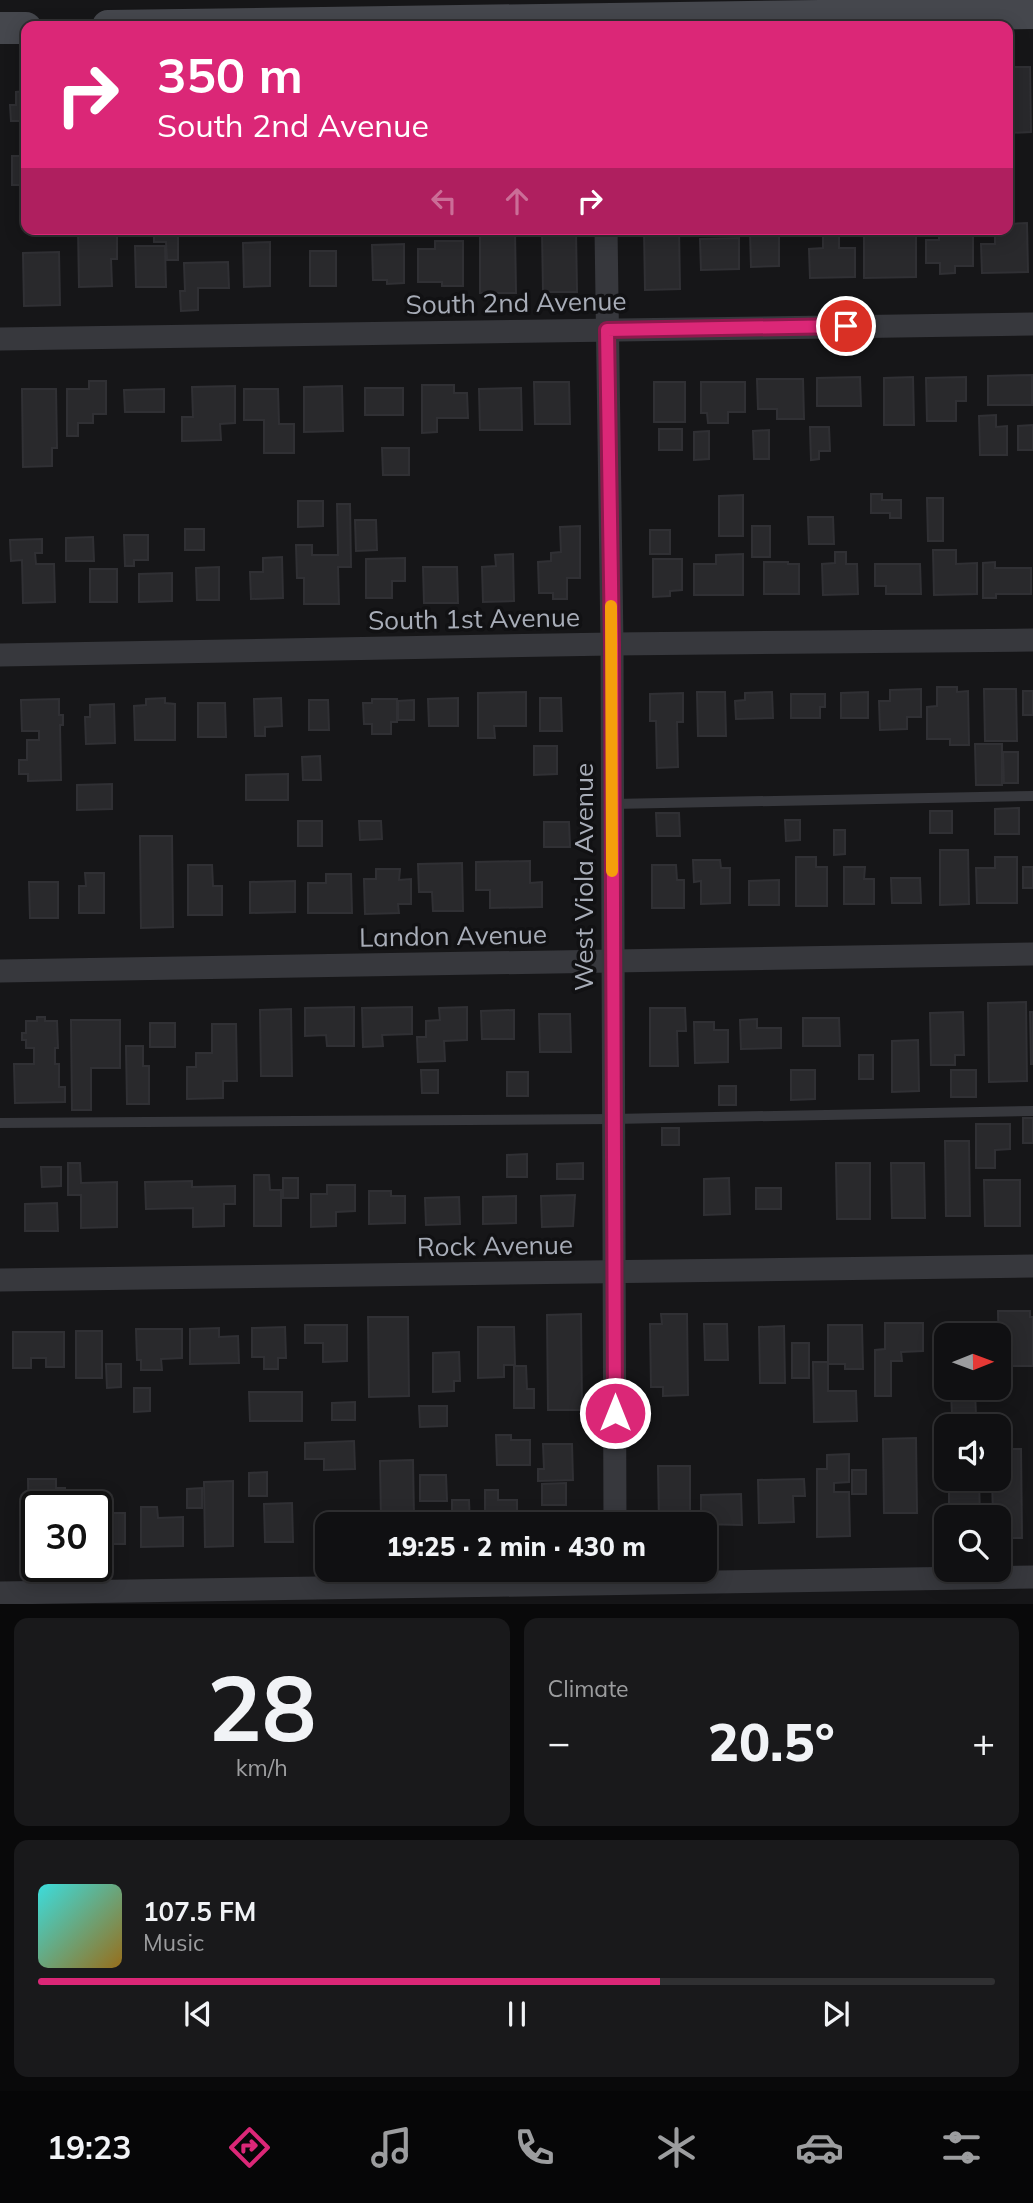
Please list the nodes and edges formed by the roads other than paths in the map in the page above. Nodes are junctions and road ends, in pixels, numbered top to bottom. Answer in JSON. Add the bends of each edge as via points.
{"nodes":[{"id":1,"x":1033,"y":13,"type":"edge"},
{"id":2,"x":596,"y":15,"type":"edge"},
{"id":3,"x":330,"y":21,"type":"edge"},
{"id":4,"x":21,"y":27,"type":"edge"},
{"id":5,"x":0,"y":28,"type":"edge"},
{"id":6,"x":606,"y":235,"type":"edge"},
{"id":7,"x":1033,"y":324,"type":"edge"},
{"id":8,"x":607,"y":330,"type":"junction"},
{"id":9,"x":0,"y":339,"type":"edge"},
{"id":10,"x":1033,"y":640,"type":"edge"},
{"id":11,"x":612,"y":644,"type":"junction"},
{"id":12,"x":0,"y":656,"type":"edge"},
{"id":13,"x":1033,"y":796,"type":"edge"},
{"id":14,"x":612,"y":804,"type":"junction"},
{"id":15,"x":1033,"y":954,"type":"edge"},
{"id":16,"x":612,"y":961,"type":"junction"},
{"id":17,"x":0,"y":971,"type":"edge"},
{"id":18,"x":1033,"y":1111,"type":"edge"},
{"id":19,"x":613,"y":1119,"type":"junction"},
{"id":20,"x":0,"y":1123,"type":"edge"},
{"id":21,"x":1033,"y":1266,"type":"edge"},
{"id":22,"x":614,"y":1273,"type":"junction"},
{"id":23,"x":0,"y":1280,"type":"edge"},
{"id":24,"x":615,"y":1512,"type":"edge"},
{"id":25,"x":1033,"y":1577,"type":"edge"},
{"id":26,"x":615,"y":1585,"type":"edge"},
{"id":27,"x":0,"y":1593,"type":"edge"}],
"edges":[{"from":1,"to":2,"type":"street"},
{"from":2,"to":3,"type":"street"},
{"from":4,"to":5,"type":"street"},
{"from":6,"to":8,"type":"street","name":"West Viola Avenue"},
{"from":7,"to":8,"type":"street","name":"South 2nd Avenue"},
{"from":8,"to":9,"type":"street","name":"South 2nd Avenue"},
{"from":8,"to":11,"type":"street","name":"West Viola Avenue"},
{"from":10,"to":11,"type":"street","name":"South 1st Avenue"},
{"from":11,"to":12,"type":"street","name":"South 1st Avenue"},
{"from":11,"to":14,"type":"street","name":"West Viola Avenue"},
{"from":13,"to":14,"type":"lane"},
{"from":14,"to":16,"type":"street","name":"West Viola Avenue"},
{"from":15,"to":16,"type":"street","name":"Landon Avenue"},
{"from":16,"to":17,"type":"street","name":"Landon Avenue"},
{"from":16,"to":19,"type":"street","name":"West Viola Avenue"},
{"from":18,"to":19,"type":"lane"},
{"from":19,"to":20,"type":"lane"},
{"from":19,"to":22,"type":"street","name":"West Viola Avenue"},
{"from":21,"to":22,"type":"street","name":"Rock Avenue"},
{"from":22,"to":23,"type":"street","name":"Rock Avenue"},
{"from":22,"to":24,"type":"street","name":"West Viola Avenue"},
{"from":25,"to":26,"type":"street"},
{"from":26,"to":27,"type":"street"}]}
